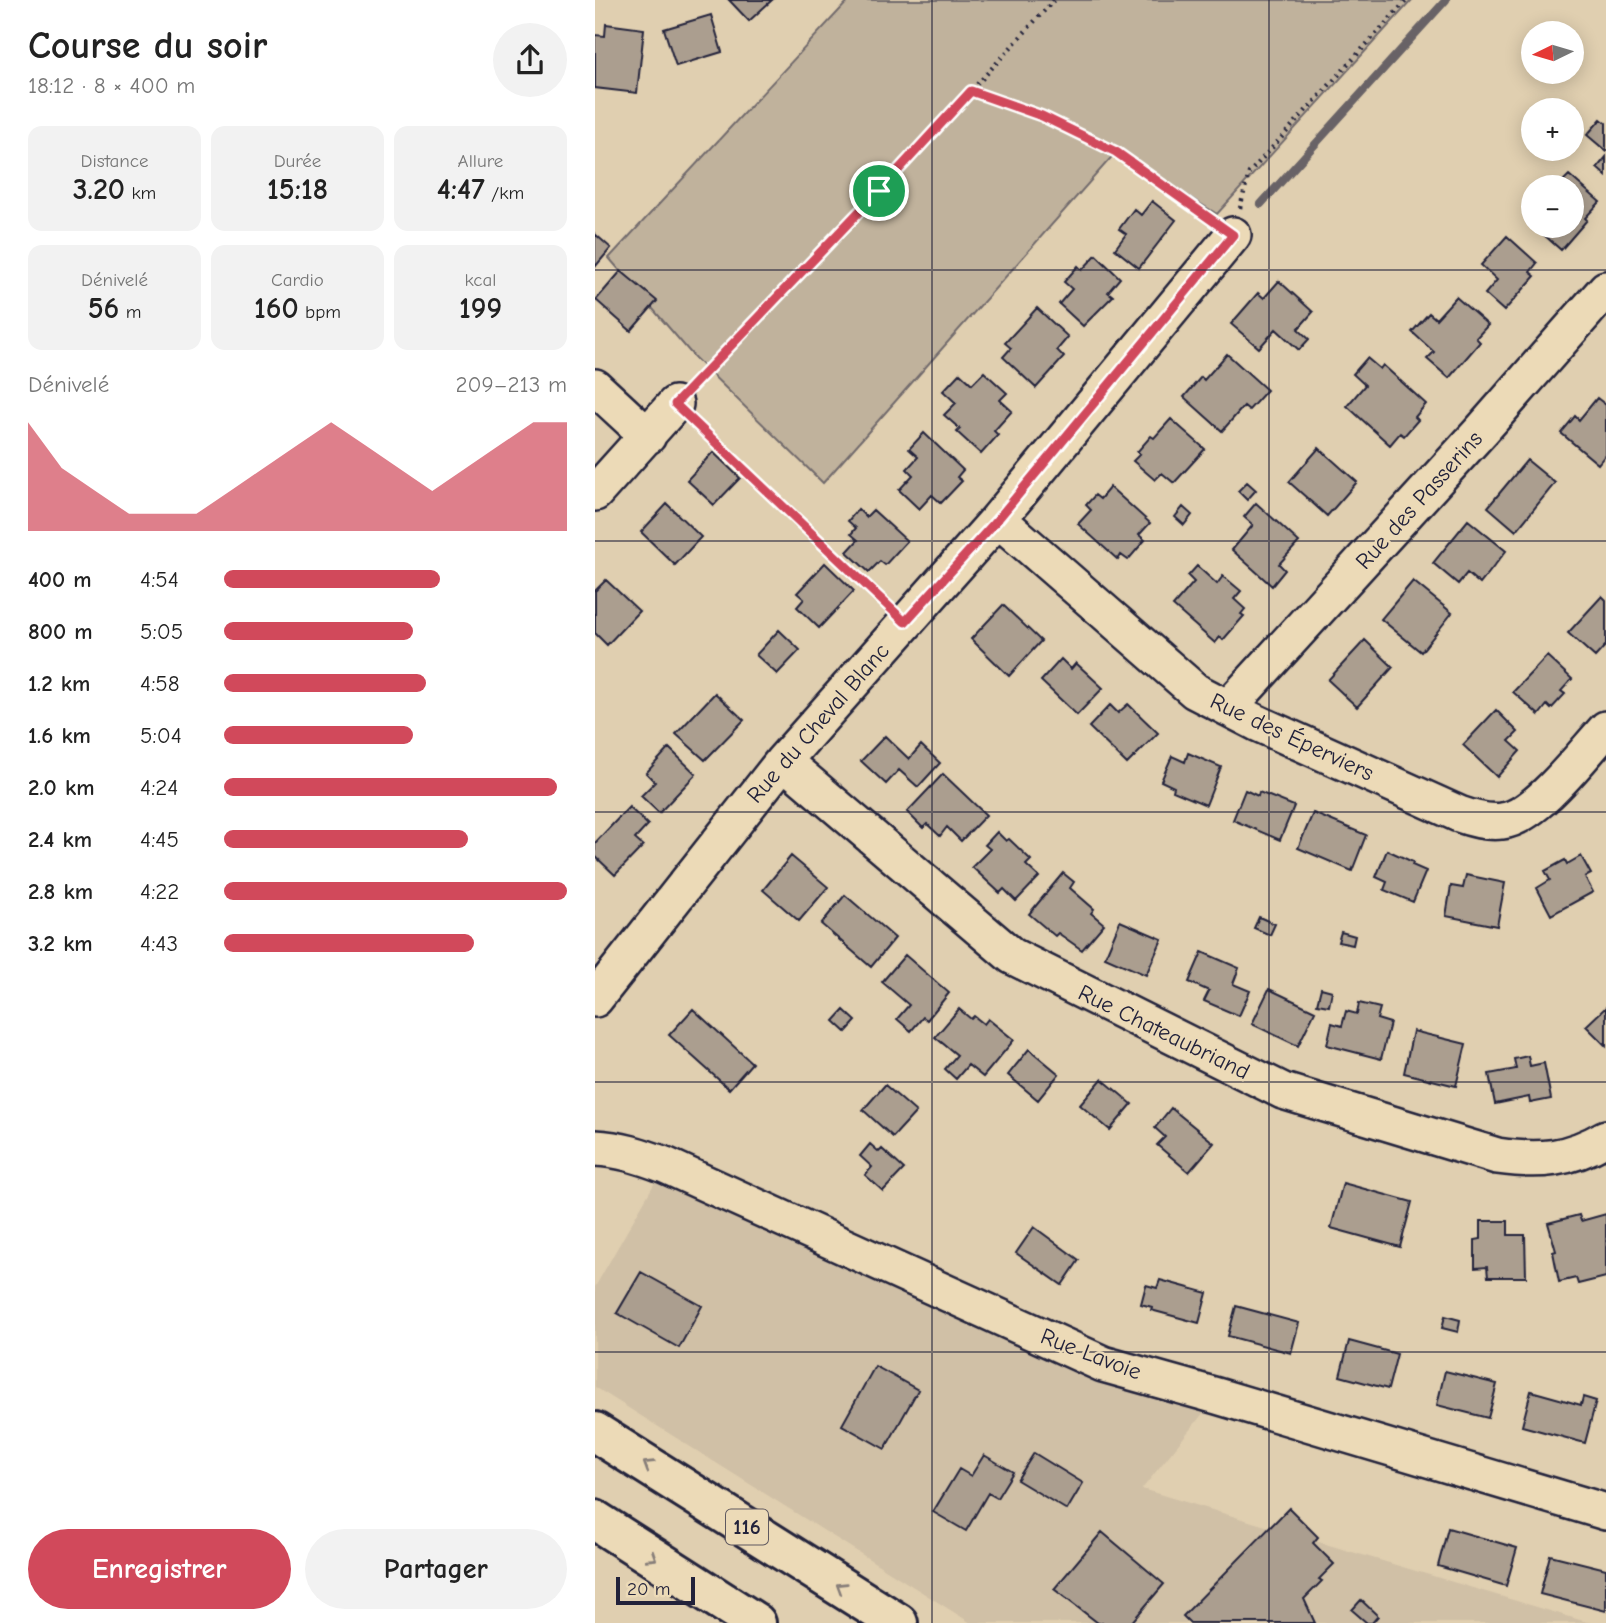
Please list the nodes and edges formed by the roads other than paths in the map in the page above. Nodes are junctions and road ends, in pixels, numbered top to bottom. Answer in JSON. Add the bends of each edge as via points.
{"nodes":[{"id":1,"x":1233,"y":235,"type":"road end"},
{"id":2,"x":1606,"y":289,"type":"edge"},
{"id":3,"x":595,"y":387,"type":"edge"},
{"id":4,"x":675,"y":404,"type":"road end"},
{"id":5,"x":648,"y":436,"type":"junction"},
{"id":6,"x":595,"y":493,"type":"edge"},
{"id":7,"x":998,"y":519,"type":"junction"},
{"id":8,"x":1228,"y":708,"type":"junction"},
{"id":9,"x":1606,"y":729,"type":"edge"},
{"id":10,"x":783,"y":761,"type":"junction"},
{"id":11,"x":596,"y":995,"type":"edge"},
{"id":12,"x":1606,"y":1138,"type":"edge"},
{"id":13,"x":595,"y":1148,"type":"edge"},
{"id":14,"x":595,"y":1432,"type":"edge"},
{"id":15,"x":1606,"y":1512,"type":"edge"},
{"id":16,"x":595,"y":1520,"type":"edge"},
{"id":17,"x":755,"y":1623,"type":"edge"},
{"id":18,"x":898,"y":1623,"type":"edge"}],
"edges":[{"from":1,"to":7,"type":"street","name":"Rue du Cheval Blanc"},
{"from":2,"to":8,"type":"street","name":"Rue des Passerins"},
{"from":3,"to":5,"type":"street"},
{"from":4,"to":5,"type":"street"},
{"from":5,"to":6,"type":"street"},
{"from":7,"to":8,"type":"street","name":"Rue des Éperviers","via":[[1195,691]]},
{"from":7,"to":10,"type":"street","name":"Rue du Cheval Blanc"},
{"from":8,"to":9,"type":"street","name":"Rue des Éperviers","via":[[1459,814],[1489,821],[1504,821],[1529,809]]},
{"from":10,"to":11,"type":"street","name":"Rue du Cheval Blanc"},
{"from":10,"to":12,"type":"street","name":"Rue Chateaubriand","via":[[1012,956],[1283,1091],[1526,1160],[1557,1159]]},
{"from":13,"to":15,"type":"street","name":"Rue Lavoie","via":[[635,1153],[664,1165],[1103,1364]]},
{"from":18,"to":14,"type":"main road","number":"116","one_way":true},
{"from":16,"to":17,"type":"main road","one_way":true}]}
